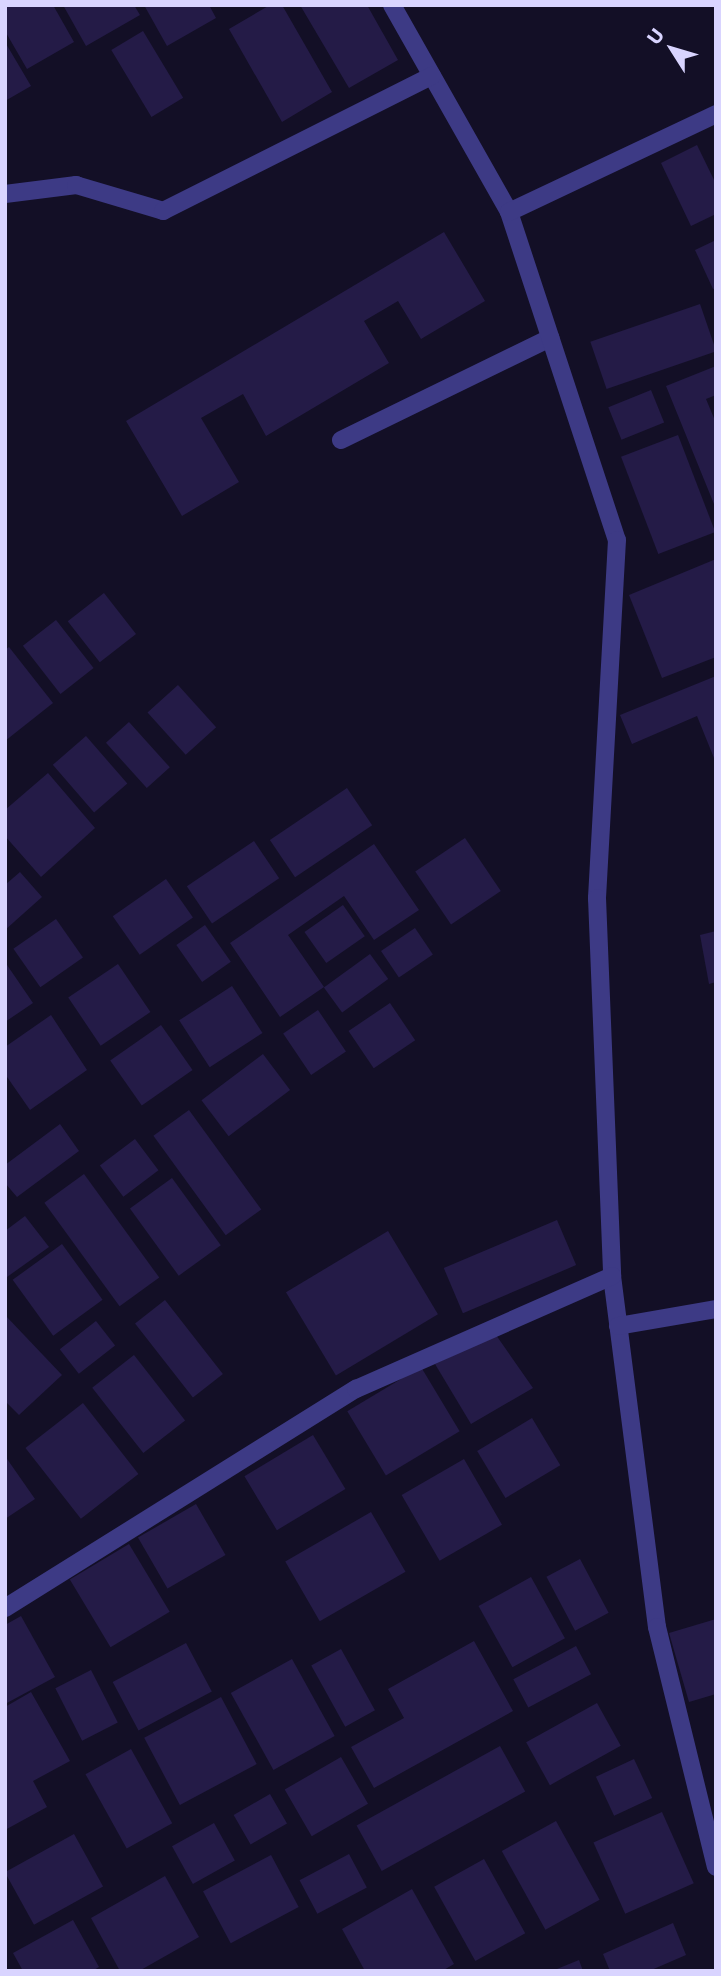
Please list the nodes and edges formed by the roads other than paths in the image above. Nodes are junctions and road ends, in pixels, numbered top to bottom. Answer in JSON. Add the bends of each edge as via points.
{"nodes":[{"id":1,"x":392,"y":5,"type":"edge"},
{"id":2,"x":432,"y":75,"type":"junction"},
{"id":3,"x":716,"y":114,"type":"edge"},
{"id":4,"x":5,"y":194,"type":"edge"},
{"id":5,"x":509,"y":212,"type":"junction"},
{"id":6,"x":550,"y":338,"type":"junction"},
{"id":7,"x":341,"y":440,"type":"dead end"},
{"id":8,"x":612,"y":1276,"type":"junction"},
{"id":9,"x":716,"y":1309,"type":"edge"},
{"id":10,"x":618,"y":1326,"type":"junction"},
{"id":11,"x":5,"y":1608,"type":"edge"},
{"id":12,"x":716,"y":1867,"type":"edge"}],
"edges":[{"from":1,"to":2,"type":"street"},
{"from":2,"to":4,"type":"street","via":[[163,211],[76,185]]},
{"from":2,"to":5,"type":"street"},
{"from":3,"to":5,"type":"street"},
{"from":5,"to":6,"type":"street"},
{"from":6,"to":7,"type":"street"},
{"from":6,"to":8,"type":"street","via":[[617,540],[597,898]]},
{"from":8,"to":10,"type":"street"},
{"from":8,"to":11,"type":"street","via":[[356,1389]]},
{"from":9,"to":10,"type":"street"},
{"from":10,"to":12,"type":"street","via":[[657,1627]]}]}
